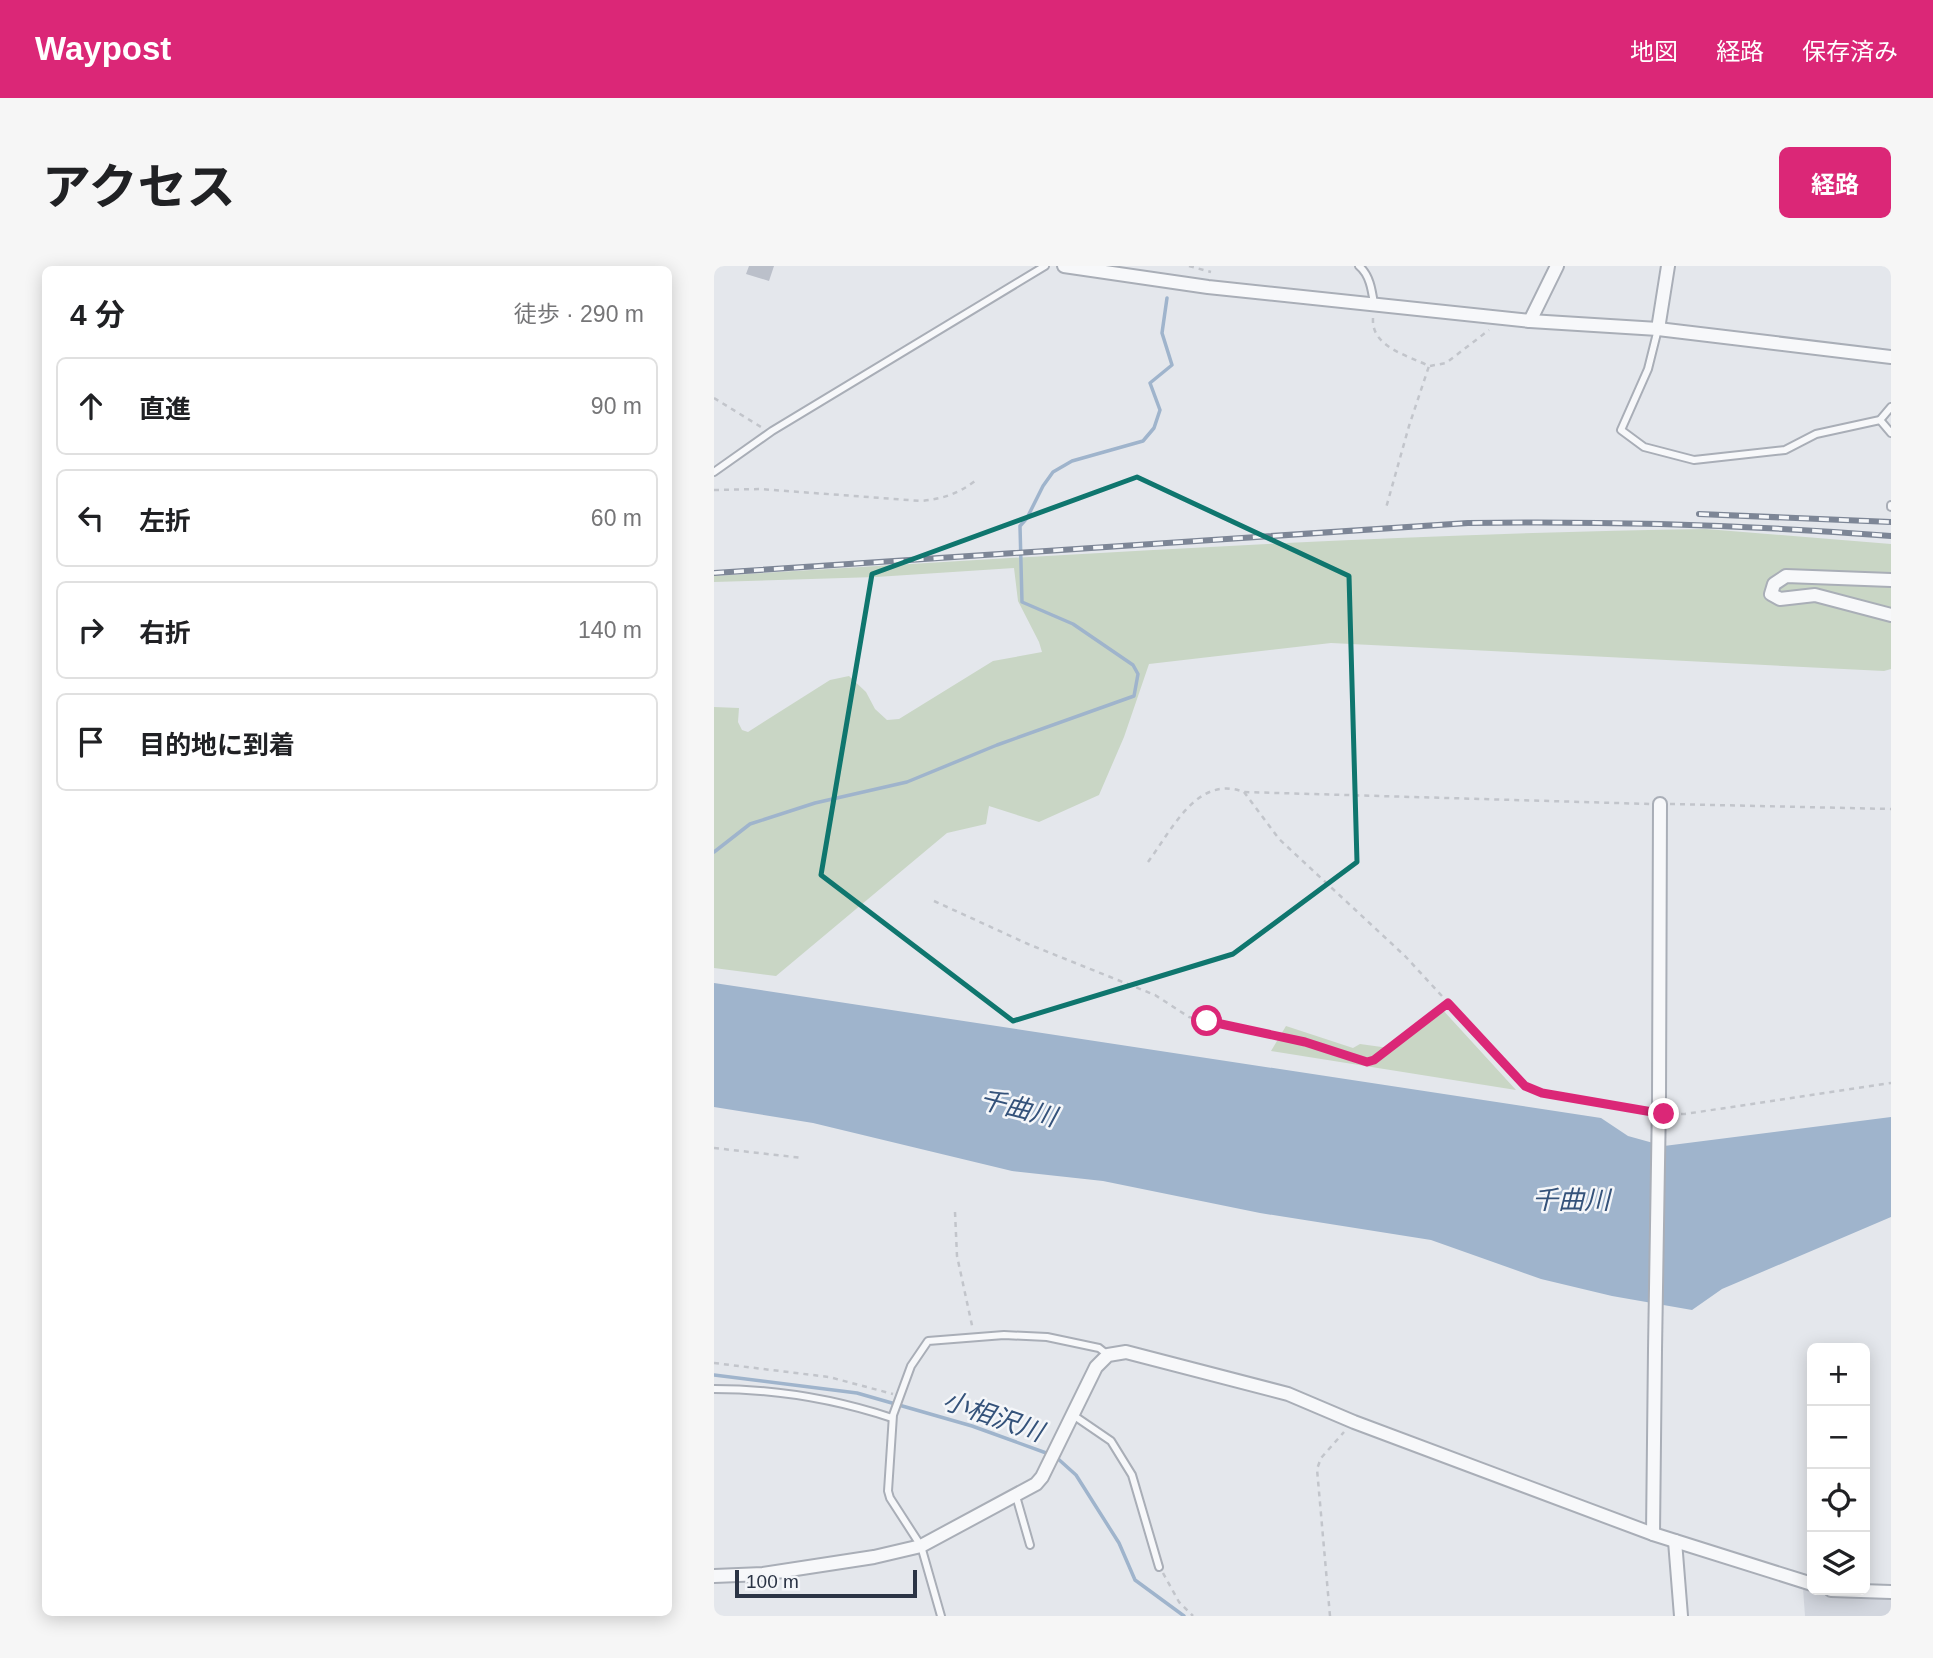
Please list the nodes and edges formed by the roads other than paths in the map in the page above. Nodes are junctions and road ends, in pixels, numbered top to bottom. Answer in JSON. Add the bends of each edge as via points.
{"nodes":[{"id":1,"x":1045,"y":266,"type":"edge"},
{"id":2,"x":1064,"y":266,"type":"edge"},
{"id":3,"x":1359,"y":266,"type":"edge"},
{"id":4,"x":1557,"y":266,"type":"edge"},
{"id":5,"x":1668,"y":266,"type":"edge"},
{"id":6,"x":1374,"y":304,"type":"junction"},
{"id":7,"x":1530,"y":321,"type":"junction"},
{"id":8,"x":1658,"y":329,"type":"junction"},
{"id":9,"x":1891,"y":356,"type":"edge"},
{"id":10,"x":1891,"y":407,"type":"edge"},
{"id":11,"x":1880,"y":420,"type":"junction"},
{"id":12,"x":1891,"y":433,"type":"edge"},
{"id":13,"x":714,"y":472,"type":"edge"},
{"id":14,"x":1891,"y":580,"type":"edge"},
{"id":15,"x":1891,"y":615,"type":"edge"},
{"id":16,"x":1660,"y":804,"type":"road end"},
{"id":17,"x":1108,"y":1355,"type":"junction"},
{"id":18,"x":714,"y":1389,"type":"edge"},
{"id":19,"x":1072,"y":1414,"type":"junction"},
{"id":20,"x":892,"y":1416,"type":"junction"},
{"id":21,"x":1016,"y":1494,"type":"junction"},
{"id":22,"x":1653,"y":1534,"type":"junction"},
{"id":23,"x":1675,"y":1541,"type":"junction"},
{"id":24,"x":1030,"y":1545,"type":"dead end"},
{"id":25,"x":921,"y":1546,"type":"junction"},
{"id":26,"x":1159,"y":1567,"type":"road end"},
{"id":27,"x":714,"y":1576,"type":"edge"},
{"id":28,"x":1807,"y":1582,"type":"edge"},
{"id":29,"x":1870,"y":1591,"type":"edge"},
{"id":30,"x":1891,"y":1592,"type":"edge"},
{"id":31,"x":941,"y":1616,"type":"edge"},
{"id":32,"x":1681,"y":1616,"type":"edge"}],
"edges":[{"from":1,"to":13,"type":"lane","via":[[769,433]]},
{"from":2,"to":6,"type":"street"},
{"from":3,"to":6,"type":"lane","via":[[1371,286]]},
{"from":4,"to":7,"type":"street"},
{"from":5,"to":8,"type":"street"},
{"from":6,"to":7,"type":"street"},
{"from":7,"to":8,"type":"street"},
{"from":8,"to":9,"type":"street"},
{"from":8,"to":11,"type":"lane","via":[[1648,369],[1621,430],[1644,447],[1694,460],[1785,450],[1816,434]]},
{"from":10,"to":11,"type":"lane"},
{"from":11,"to":12,"type":"lane"},
{"from":14,"to":15,"type":"street","via":[[1786,576],[1774,584],[1770,594],[1780,599],[1815,595]]},
{"from":16,"to":22,"type":"street","bridge":true},
{"from":17,"to":19,"type":"street","via":[[1091,1375]]},
{"from":17,"to":20,"type":"lane","via":[[1099,1348],[1047,1337],[928,1341],[911,1366]]},
{"from":17,"to":22,"type":"street","via":[[1126,1352],[1288,1394]]},
{"from":18,"to":20,"type":"lane","via":[[802,1396]]},
{"from":19,"to":21,"type":"street","via":[[1036,1484]]},
{"from":19,"to":26,"type":"lane","via":[[1111,1441],[1132,1475]]},
{"from":20,"to":25,"type":"lane","via":[[888,1491]]},
{"from":21,"to":24,"type":"lane"},
{"from":21,"to":25,"type":"street"},
{"from":22,"to":23,"type":"street"},
{"from":23,"to":28,"type":"street"},
{"from":23,"to":32,"type":"street"},
{"from":25,"to":27,"type":"street","via":[[763,1574]]},
{"from":25,"to":31,"type":"lane"},
{"from":29,"to":30,"type":"street"}]}
